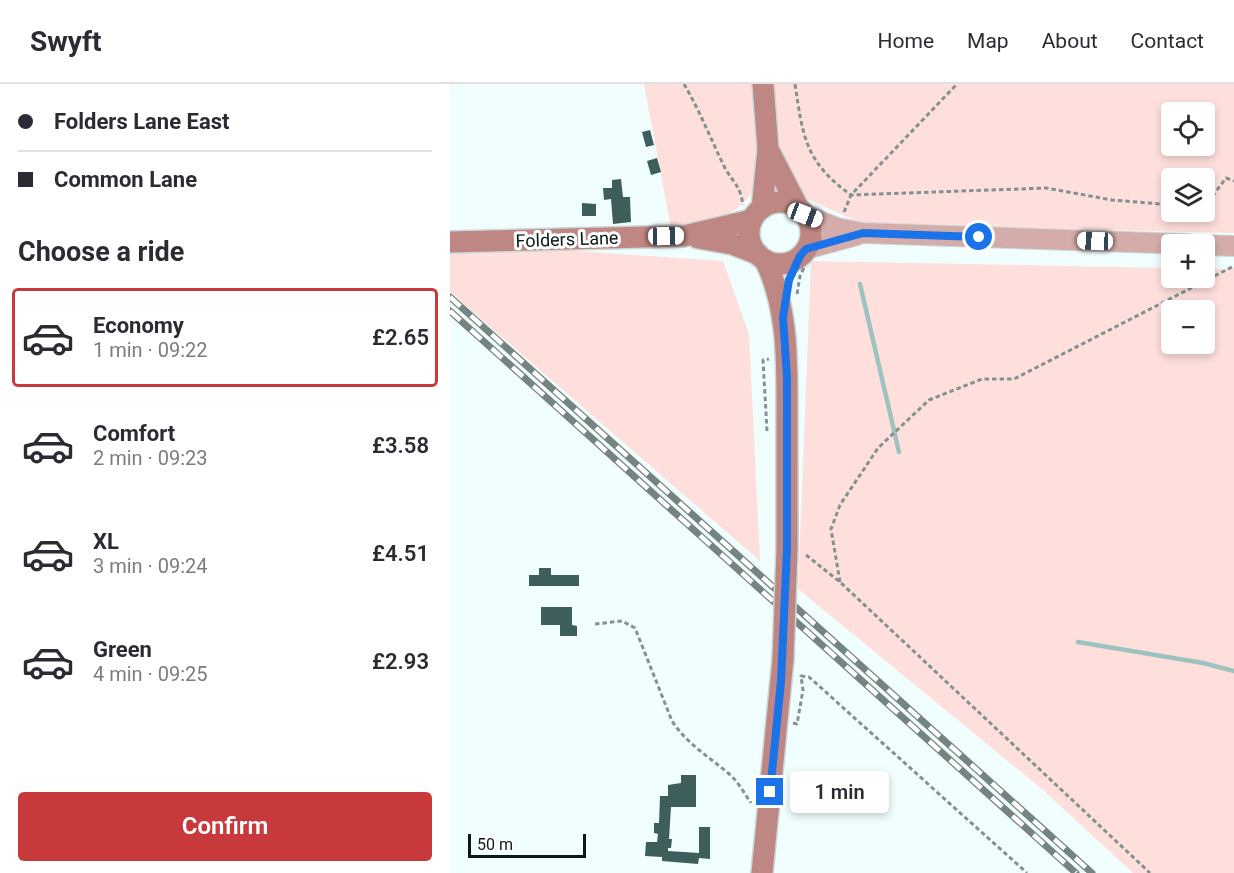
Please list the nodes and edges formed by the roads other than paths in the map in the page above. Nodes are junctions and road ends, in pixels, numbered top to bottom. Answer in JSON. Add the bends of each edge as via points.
{"nodes":[{"id":1,"x":764,"y":84,"type":"edge"},
{"id":2,"x":768,"y":149,"type":"junction"},
{"id":3,"x":802,"y":212,"type":"junction"},
{"id":4,"x":753,"y":216,"type":"junction"},
{"id":5,"x":863,"y":233,"type":"junction"},
{"id":6,"x":684,"y":236,"type":"junction"},
{"id":7,"x":450,"y":242,"type":"edge"},
{"id":8,"x":1161,"y":243,"type":"edge"},
{"id":9,"x":1215,"y":245,"type":"edge"},
{"id":10,"x":1234,"y":246,"type":"edge"},
{"id":11,"x":803,"y":253,"type":"junction"},
{"id":12,"x":761,"y":257,"type":"junction"},
{"id":13,"x":783,"y":317,"type":"junction"},
{"id":14,"x":762,"y":873,"type":"edge"}],
"edges":[{"from":1,"to":2,"type":"main road"},
{"from":2,"to":3,"type":"main road"},
{"from":2,"to":4,"type":"main road"},
{"from":3,"to":4,"type":"main road","via":[[777,202]]},
{"from":3,"to":5,"type":"street","via":[[837,228]]},
{"from":3,"to":11,"type":"main road","via":[[810,232]]},
{"from":4,"to":6,"type":"main road","name":"Folders Lane"},
{"from":4,"to":12,"type":"main road","via":[[749,238]]},
{"from":5,"to":8,"type":"street"},
{"from":5,"to":11,"type":"street"},
{"from":6,"to":7,"type":"main road","name":"Folders Lane"},
{"from":6,"to":12,"type":"main road","name":"Folders Lane","via":[[732,244]]},
{"from":9,"to":10,"type":"street"},
{"from":11,"to":12,"type":"main road","via":[[783,263]]},
{"from":11,"to":13,"type":"main road","via":[[789,280]]},
{"from":12,"to":13,"type":"main road","via":[[775,280]]},
{"from":13,"to":14,"type":"main road","bridge":true,"via":[[787,377],[783,659]]}]}
